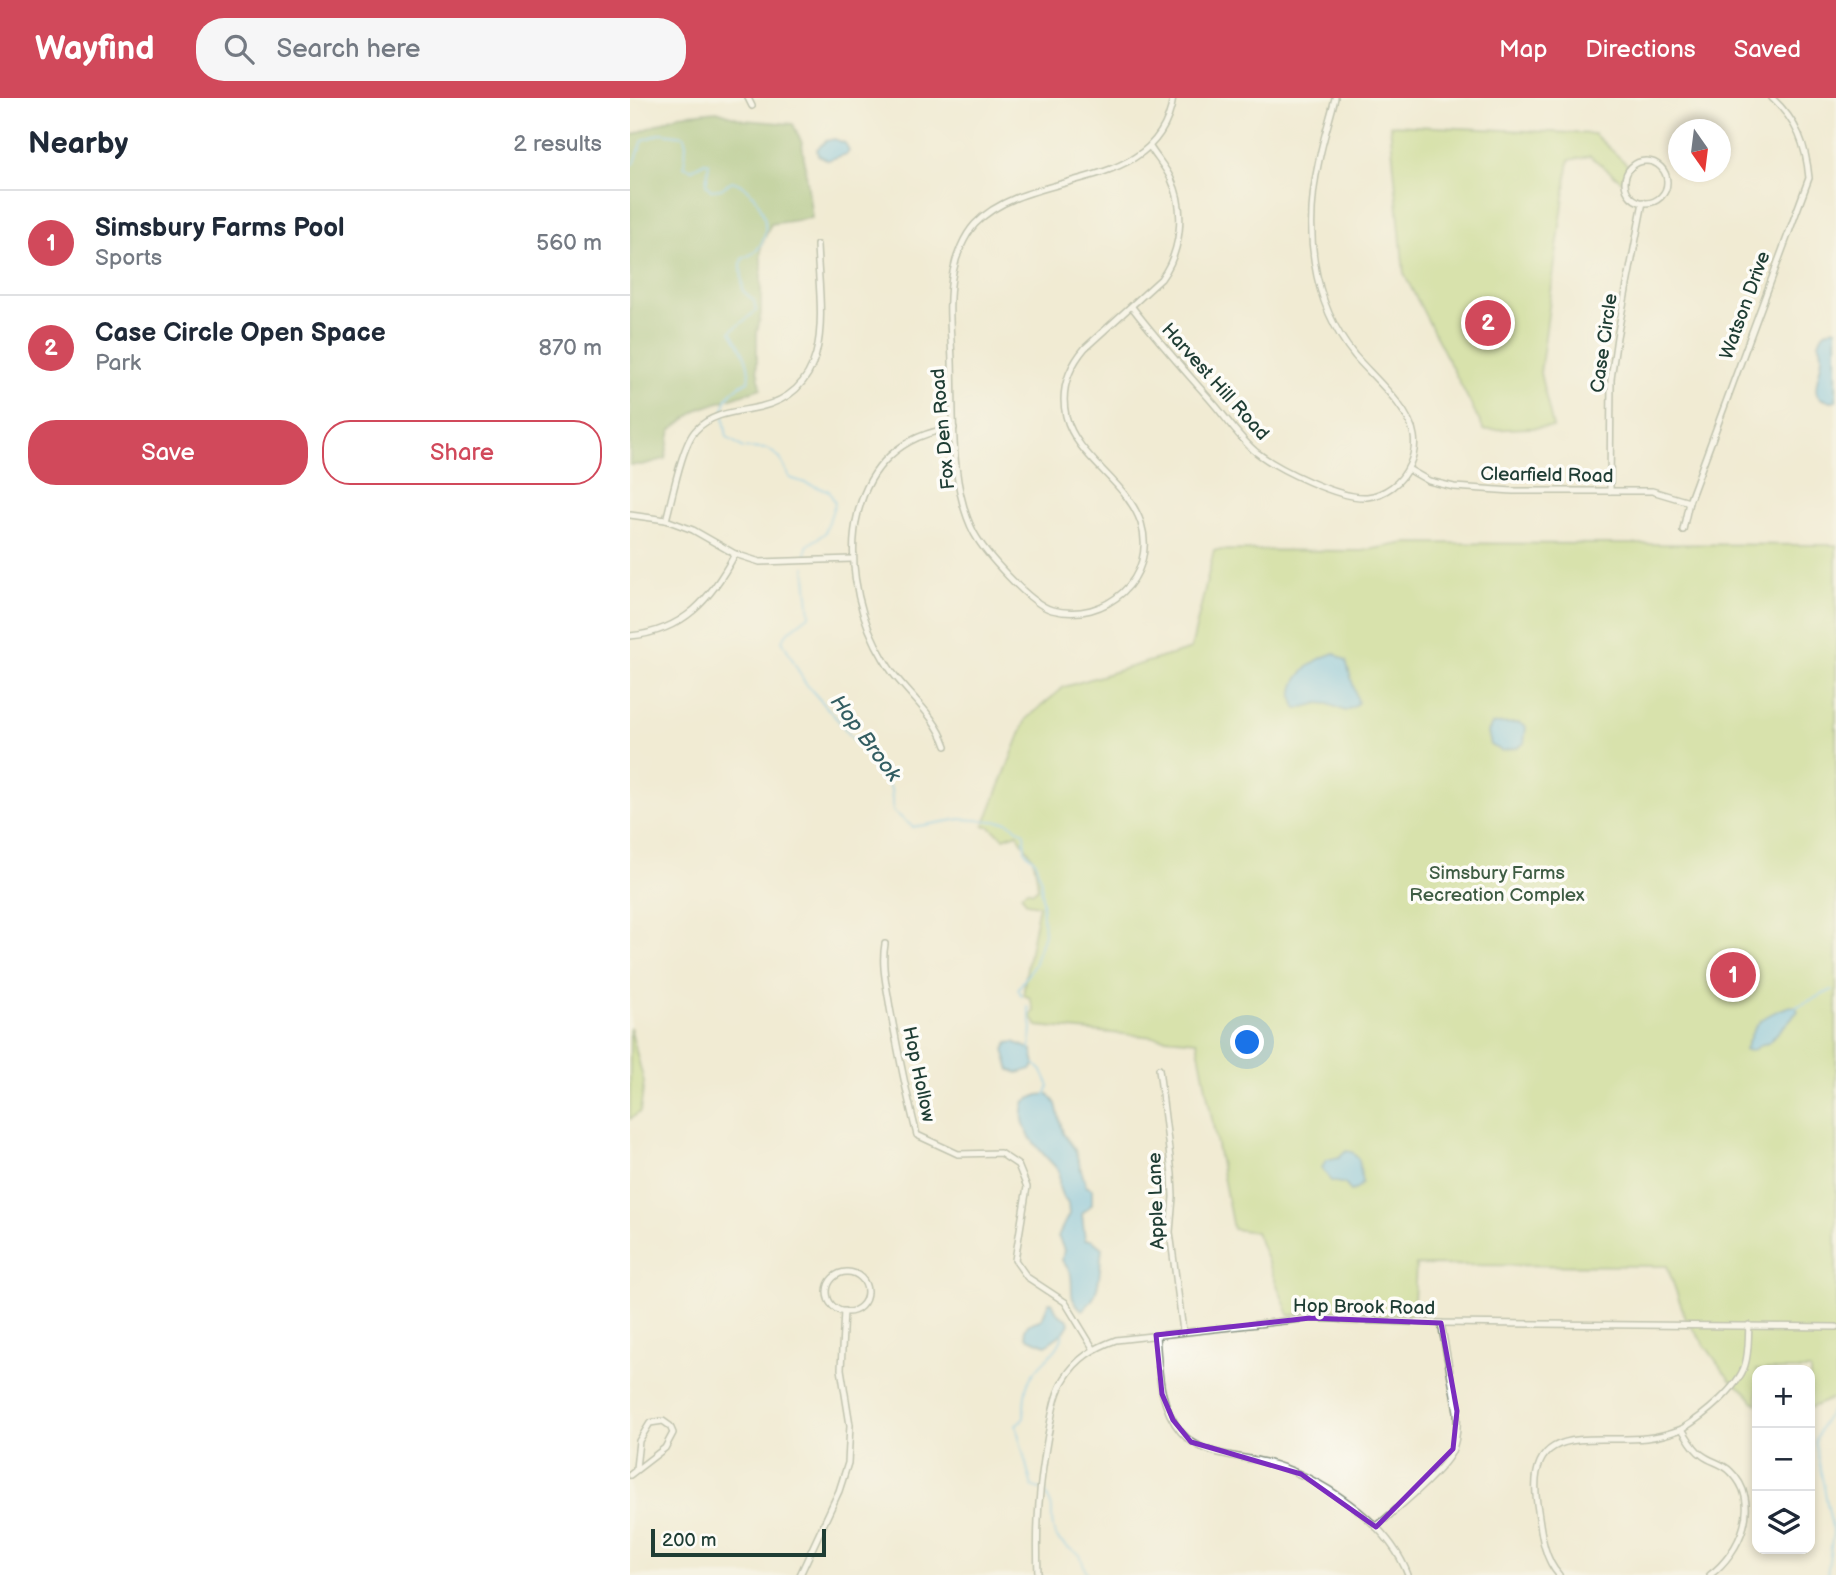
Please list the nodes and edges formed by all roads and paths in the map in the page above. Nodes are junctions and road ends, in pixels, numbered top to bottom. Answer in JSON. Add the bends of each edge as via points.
{"nodes":[{"id":1,"x":748,"y":98,"type":"edge"},
{"id":2,"x":1173,"y":98,"type":"edge"},
{"id":3,"x":1335,"y":98,"type":"edge"},
{"id":4,"x":1772,"y":98,"type":"edge"},
{"id":5,"x":752,"y":106,"type":"dead end"},
{"id":6,"x":1150,"y":147,"type":"junction"},
{"id":7,"x":1643,"y":202,"type":"junction"},
{"id":8,"x":817,"y":244,"type":"dead end"},
{"id":9,"x":1132,"y":307,"type":"junction"},
{"id":10,"x":954,"y":428,"type":"junction"},
{"id":11,"x":1408,"y":469,"type":"junction"},
{"id":12,"x":1610,"y":491,"type":"junction"},
{"id":13,"x":1689,"y":502,"type":"junction"},
{"id":14,"x":630,"y":515,"type":"edge"},
{"id":15,"x":666,"y":520,"type":"junction"},
{"id":16,"x":1683,"y":530,"type":"dead end"},
{"id":17,"x":736,"y":554,"type":"junction"},
{"id":18,"x":852,"y":559,"type":"junction"},
{"id":19,"x":630,"y":636,"type":"edge"},
{"id":20,"x":946,"y":746,"type":"dead end"},
{"id":21,"x":885,"y":944,"type":"dead end"},
{"id":22,"x":1159,"y":1069,"type":"dead end"},
{"id":23,"x":844,"y":1311,"type":"junction"},
{"id":24,"x":1441,"y":1323,"type":"junction"},
{"id":25,"x":1749,"y":1325,"type":"junction"},
{"id":26,"x":1836,"y":1327,"type":"edge"},
{"id":27,"x":1183,"y":1331,"type":"junction"},
{"id":28,"x":1156,"y":1335,"type":"junction"},
{"id":29,"x":1093,"y":1348,"type":"junction"},
{"id":30,"x":1682,"y":1429,"type":"junction"},
{"id":31,"x":636,"y":1468,"type":"junction"},
{"id":32,"x":630,"y":1475,"type":"edge"},
{"id":33,"x":1376,"y":1527,"type":"junction"},
{"id":34,"x":800,"y":1575,"type":"edge"},
{"id":35,"x":1038,"y":1575,"type":"edge"},
{"id":36,"x":1408,"y":1575,"type":"edge"},
{"id":37,"x":1559,"y":1575,"type":"edge"},
{"id":38,"x":1710,"y":1575,"type":"edge"}],
"edges":[{"from":1,"to":5,"type":"street"},
{"from":2,"to":6,"type":"street","name":"Fox Den Road","via":[[1163,130]]},
{"from":3,"to":11,"type":"street","via":[[1313,196],[1313,259],[1336,329],[1410,421],[1415,444]]},
{"from":4,"to":13,"type":"street","name":"Watson Drive","via":[[1799,130],[1809,178]]},
{"from":6,"to":9,"type":"street","name":"Fox Den Road","via":[[1171,178],[1180,224],[1169,269]]},
{"from":6,"to":10,"type":"street","name":"Fox Den Road","via":[[1120,165],[1005,203],[975,225],[952,275]]},
{"from":7,"to":7,"type":"street","via":[[1662,195],[1667,182],[1663,169],[1651,162],[1638,163],[1626,178],[1628,191]]},
{"from":7,"to":12,"type":"street","name":"Case Circle","via":[[1611,379]]},
{"from":8,"to":15,"type":"street","via":[[820,329],[811,370],[802,385],[777,402],[708,419],[694,432]]},
{"from":9,"to":10,"type":"street","name":"Fox Den Road","via":[[1075,360],[1065,386],[1064,405],[1075,436],[1140,520],[1144,552],[1139,569],[1117,599],[1077,614],[1050,610],[1019,587],[974,533],[960,488]]},
{"from":9,"to":11,"type":"street","name":"Harvest Hill Road","via":[[1254,451],[1269,460],[1306,480],[1352,496],[1381,493]]},
{"from":10,"to":18,"type":"street","via":[[911,439],[877,471],[853,531]]},
{"from":11,"to":12,"type":"street","name":"Clearfield Road","via":[[1429,481],[1454,487]]},
{"from":12,"to":13,"type":"street","name":"Clearfield Road","via":[[1652,491]]},
{"from":13,"to":16,"type":"street","name":"Watson Drive"},
{"from":14,"to":15,"type":"street"},
{"from":15,"to":17,"type":"street","via":[[707,536]]},
{"from":17,"to":18,"type":"street","via":[[777,563]]},
{"from":17,"to":19,"type":"street","via":[[702,604],[666,627]]},
{"from":18,"to":20,"type":"street","via":[[876,644],[893,674],[942,733]]},
{"from":21,"to":29,"type":"street","name":"Hop Hollow","via":[[886,985],[917,1135],[958,1154],[1000,1153],[1018,1165],[1027,1187],[1015,1261],[1027,1277],[1065,1302]]},
{"from":22,"to":27,"type":"street","name":"Apple Lane","via":[[1174,1197],[1171,1241]]},
{"from":23,"to":23,"type":"street","via":[[859,1307],[867,1293],[864,1281],[854,1273],[836,1275],[827,1289],[833,1306]]},
{"from":23,"to":34,"type":"street","via":[[841,1369],[850,1425],[848,1463]]},
{"from":24,"to":25,"type":"street","name":"Hop Brook Road"},
{"from":24,"to":27,"type":"street","name":"Hop Brook Road","via":[[1310,1318]]},
{"from":24,"to":33,"type":"street","via":[[1457,1411],[1453,1449]]},
{"from":25,"to":26,"type":"street","name":"Hop Brook Road"},
{"from":25,"to":30,"type":"street","via":[[1744,1368],[1730,1390]]},
{"from":27,"to":28,"type":"street","name":"Hop Brook Road"},
{"from":28,"to":29,"type":"street","name":"Hop Brook Road"},
{"from":28,"to":33,"type":"street","via":[[1162,1394],[1173,1420],[1192,1442],[1301,1474],[1331,1490]]},
{"from":29,"to":35,"type":"street","via":[[1064,1379],[1055,1401],[1039,1489]]},
{"from":30,"to":37,"type":"street","via":[[1645,1438],[1565,1441],[1547,1452],[1538,1467],[1536,1494],[1548,1558]]},
{"from":30,"to":38,"type":"street","via":[[1701,1455],[1730,1470],[1745,1498],[1745,1521],[1738,1543]]},
{"from":31,"to":31,"type":"street","via":[[665,1448],[673,1433],[663,1421],[650,1423],[639,1441]]},
{"from":31,"to":32,"type":"street"},
{"from":33,"to":36,"type":"street"}]}
